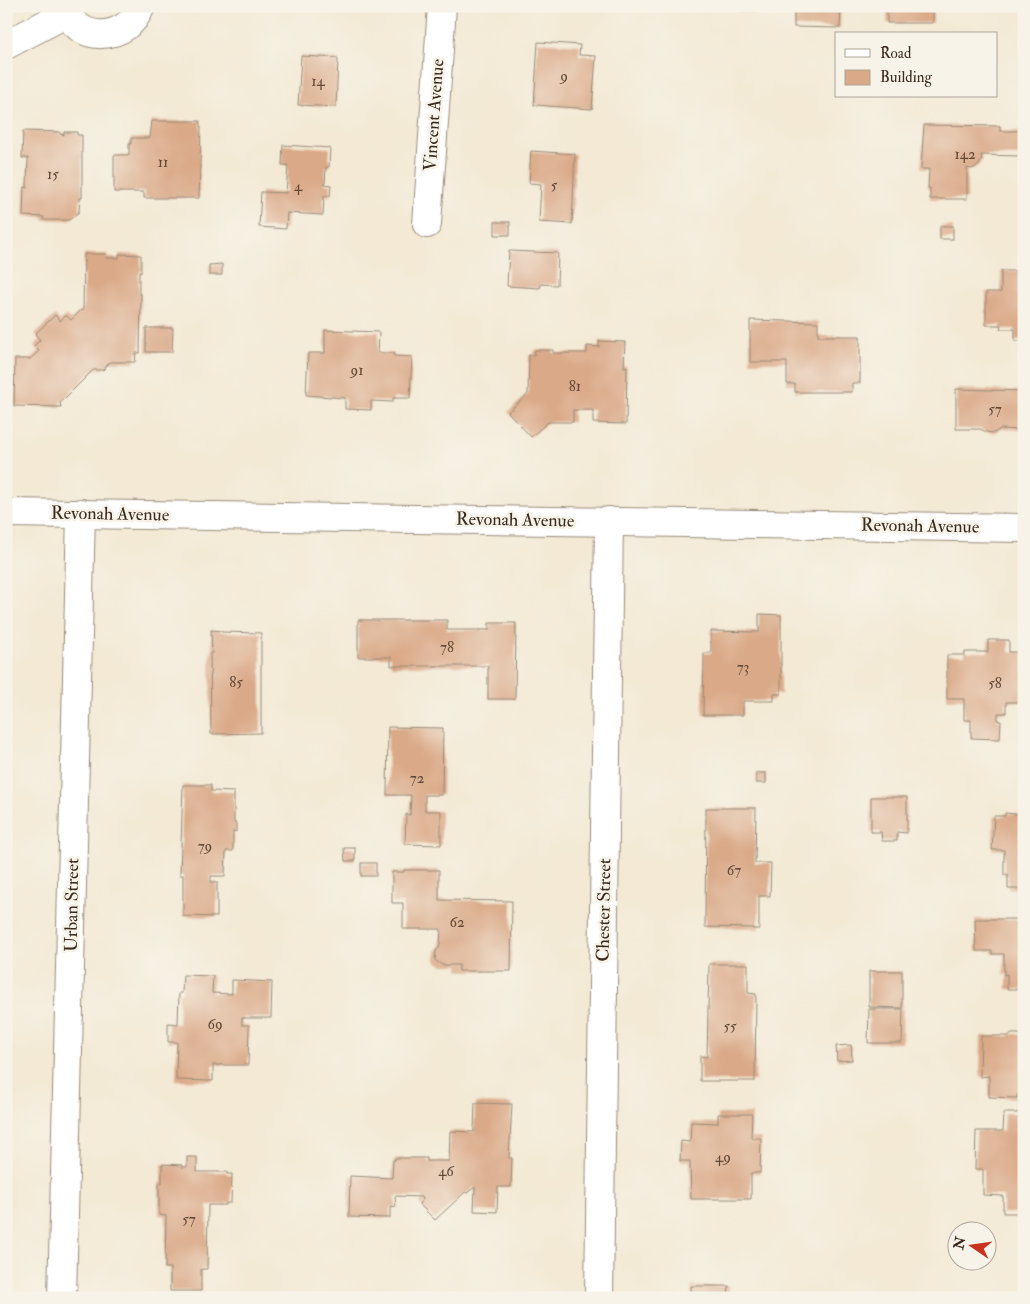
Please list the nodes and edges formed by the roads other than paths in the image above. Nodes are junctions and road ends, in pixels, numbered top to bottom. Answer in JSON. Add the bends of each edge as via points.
{"nodes":[{"id":1,"x":141,"y":6,"type":"edge"},
{"id":2,"x":442,"y":6,"type":"edge"},
{"id":3,"x":66,"y":9,"type":"edge"},
{"id":4,"x":6,"y":45,"type":"edge"},
{"id":5,"x":427,"y":224,"type":"dead end"},
{"id":6,"x":6,"y":512,"type":"edge"},
{"id":7,"x":81,"y":513,"type":"junction"},
{"id":8,"x":609,"y":521,"type":"junction"},
{"id":9,"x":1024,"y":528,"type":"edge"},
{"id":10,"x":62,"y":1298,"type":"edge"},
{"id":11,"x":599,"y":1298,"type":"edge"}],
"edges":[{"from":1,"to":3,"type":"street","via":[[133,21],[120,31],[105,35],[90,33],[77,25]]},
{"from":2,"to":5,"type":"street","name":"Vincent Avenue"},
{"from":3,"to":4,"type":"street"},
{"from":6,"to":7,"type":"street","name":"Revonah Avenue"},
{"from":7,"to":8,"type":"street","name":"Revonah Avenue"},
{"from":7,"to":10,"type":"street","name":"Urban Street"},
{"from":8,"to":9,"type":"street","name":"Revonah Avenue"},
{"from":8,"to":11,"type":"street","name":"Chester Street"}]}
